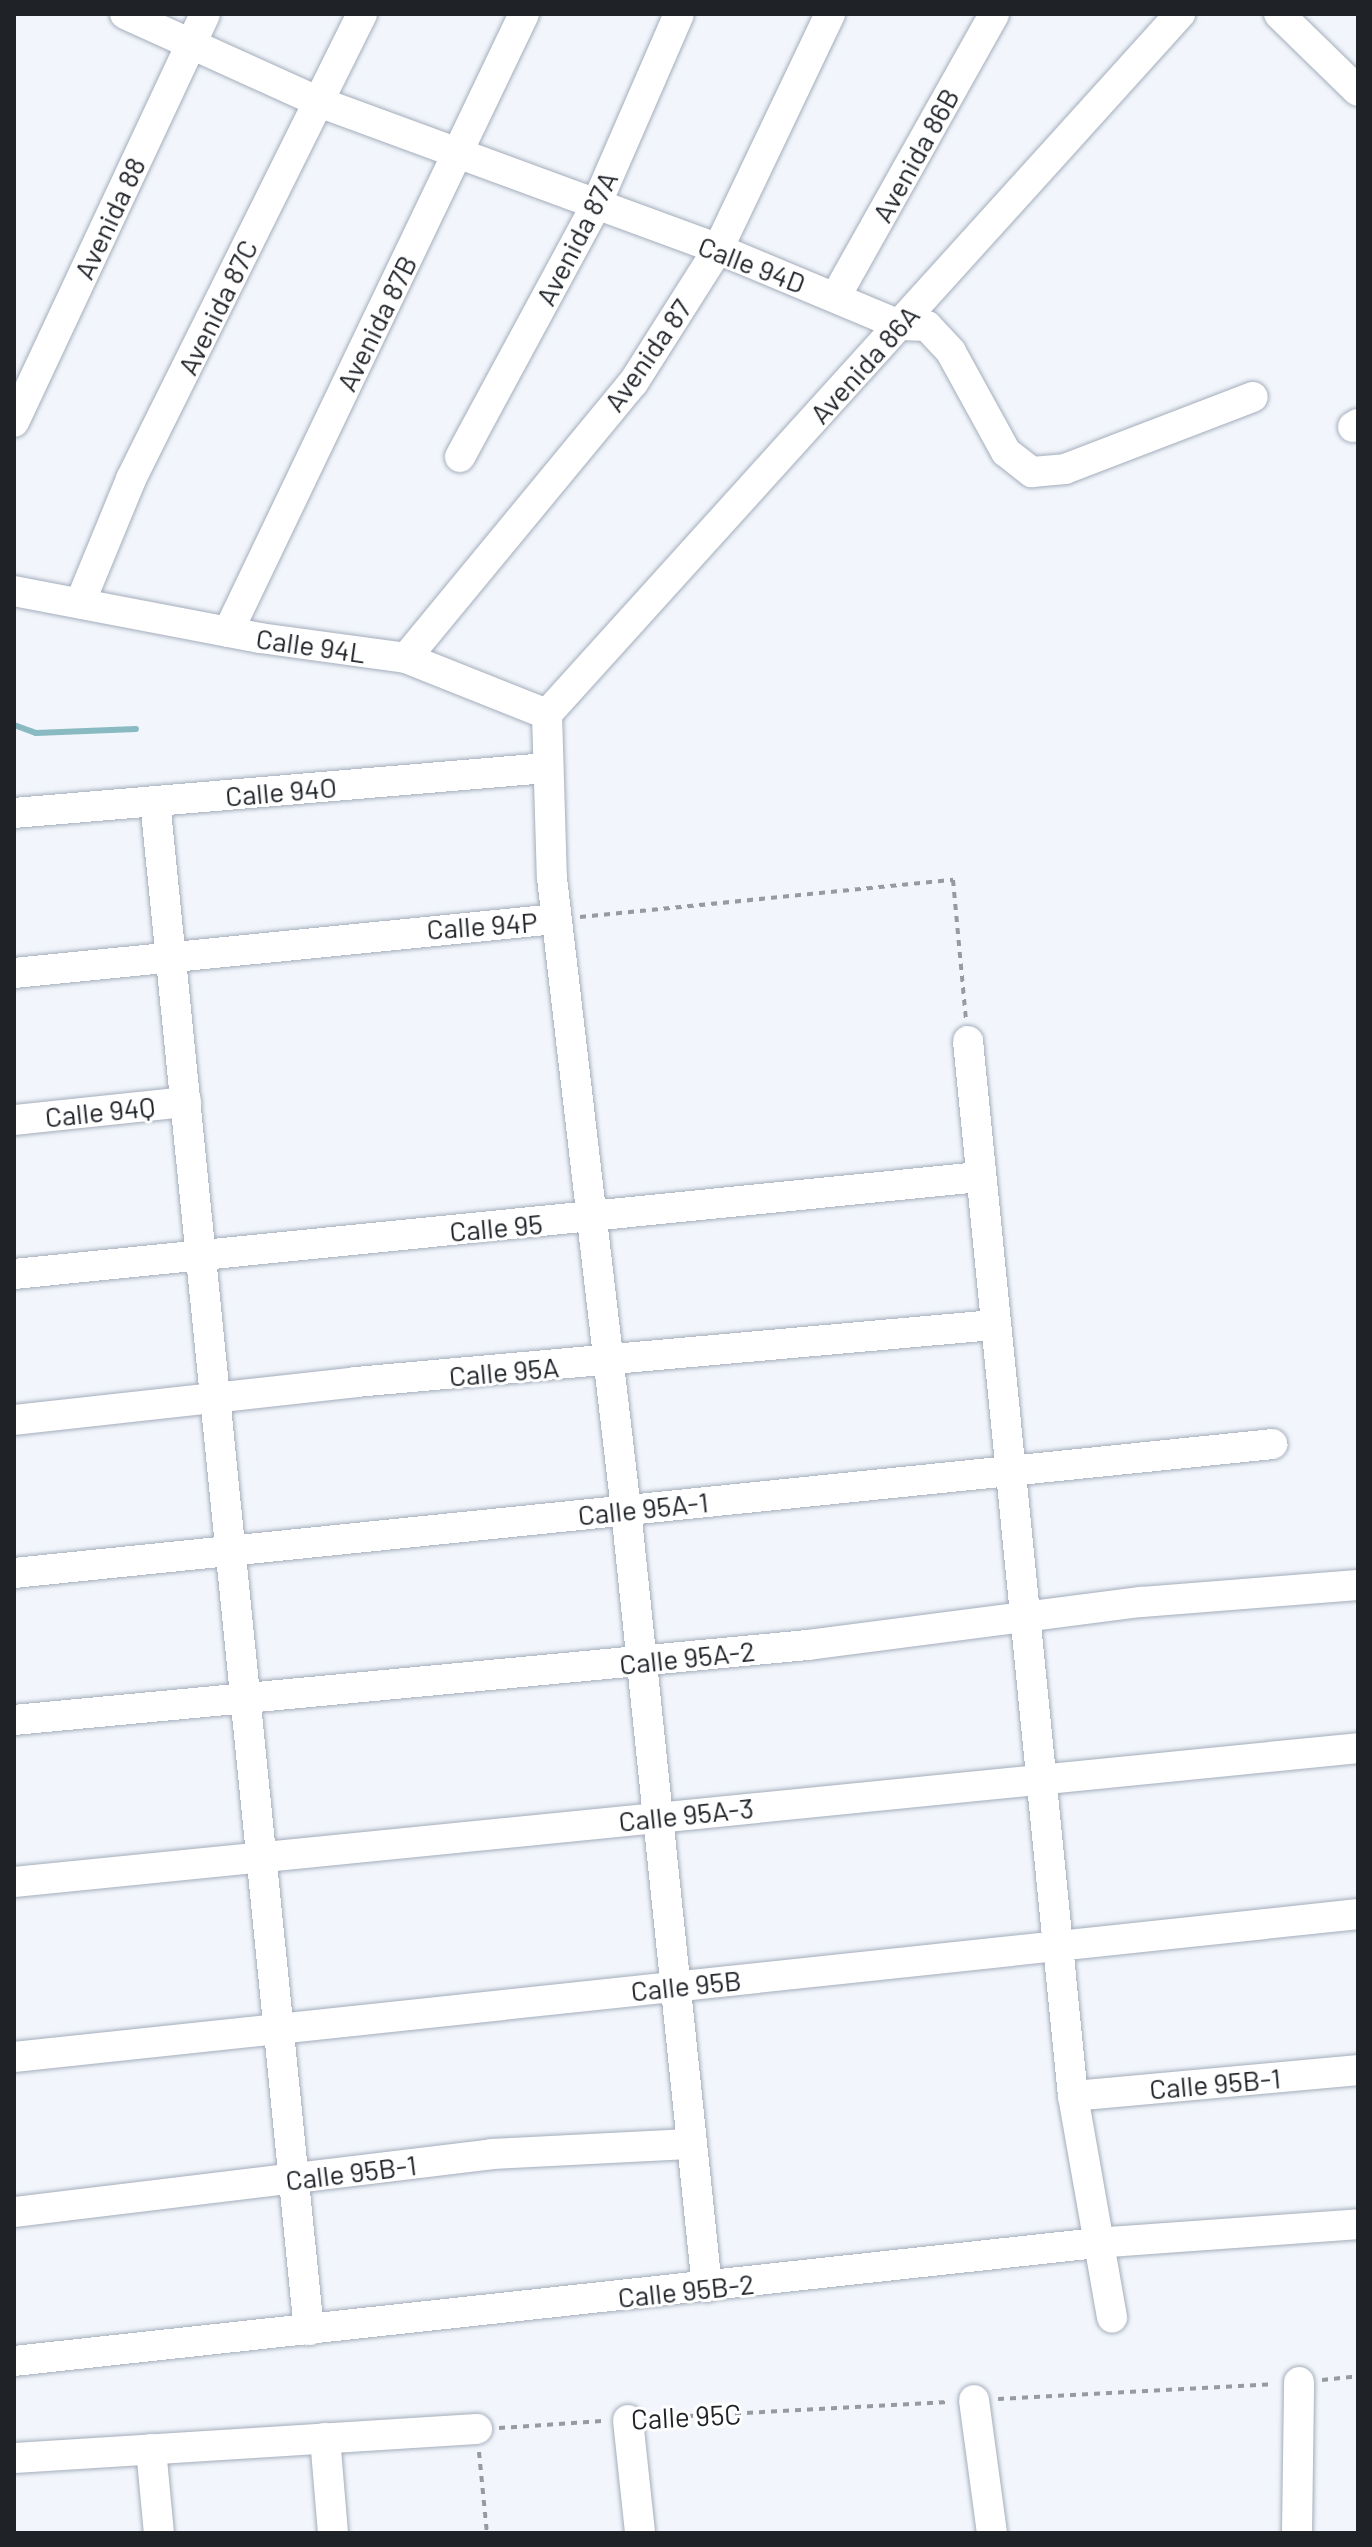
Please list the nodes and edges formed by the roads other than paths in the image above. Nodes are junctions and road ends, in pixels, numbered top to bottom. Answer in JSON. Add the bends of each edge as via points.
{"nodes":[{"id":1,"x":125,"y":14,"type":"edge"},
{"id":2,"x":205,"y":14,"type":"edge"},
{"id":3,"x":362,"y":14,"type":"edge"},
{"id":4,"x":524,"y":14,"type":"edge"},
{"id":5,"x":679,"y":14,"type":"edge"},
{"id":6,"x":830,"y":14,"type":"edge"},
{"id":7,"x":994,"y":14,"type":"edge"},
{"id":8,"x":1279,"y":14,"type":"edge"},
{"id":9,"x":1177,"y":15,"type":"edge"},
{"id":10,"x":190,"y":43,"type":"junction"},
{"id":11,"x":1358,"y":91,"type":"edge"},
{"id":12,"x":319,"y":102,"type":"junction"},
{"id":13,"x":457,"y":154,"type":"junction"},
{"id":14,"x":596,"y":205,"type":"junction"},
{"id":15,"x":718,"y":249,"type":"junction"},
{"id":16,"x":836,"y":296,"type":"junction"},
{"id":17,"x":900,"y":325,"type":"junction"},
{"id":18,"x":1253,"y":397,"type":"dead end"},
{"id":19,"x":14,"y":422,"type":"edge"},
{"id":20,"x":460,"y":457,"type":"dead end"},
{"id":21,"x":14,"y":591,"type":"edge"},
{"id":22,"x":80,"y":603,"type":"junction"},
{"id":23,"x":228,"y":632,"type":"junction"},
{"id":24,"x":406,"y":658,"type":"junction"},
{"id":25,"x":547,"y":714,"type":"junction"},
{"id":26,"x":547,"y":768,"type":"junction"},
{"id":27,"x":155,"y":801,"type":"junction"},
{"id":28,"x":14,"y":813,"type":"edge"},
{"id":29,"x":556,"y":919,"type":"junction"},
{"id":30,"x":167,"y":958,"type":"junction"},
{"id":31,"x":14,"y":973,"type":"edge"},
{"id":32,"x":968,"y":1041,"type":"road end"},
{"id":33,"x":186,"y":1102,"type":"junction"},
{"id":34,"x":14,"y":1120,"type":"edge"},
{"id":35,"x":979,"y":1177,"type":"junction"},
{"id":36,"x":590,"y":1218,"type":"junction"},
{"id":37,"x":201,"y":1254,"type":"junction"},
{"id":38,"x":14,"y":1274,"type":"edge"},
{"id":39,"x":994,"y":1325,"type":"junction"},
{"id":40,"x":608,"y":1361,"type":"junction"},
{"id":41,"x":214,"y":1400,"type":"junction"},
{"id":42,"x":14,"y":1420,"type":"edge"},
{"id":43,"x":1272,"y":1444,"type":"dead end"},
{"id":44,"x":1009,"y":1470,"type":"junction"},
{"id":45,"x":626,"y":1510,"type":"junction"},
{"id":46,"x":233,"y":1550,"type":"junction"},
{"id":47,"x":14,"y":1573,"type":"edge"},
{"id":48,"x":1358,"y":1585,"type":"edge"},
{"id":49,"x":1027,"y":1616,"type":"junction"},
{"id":50,"x":638,"y":1662,"type":"junction"},
{"id":51,"x":248,"y":1701,"type":"junction"},
{"id":52,"x":14,"y":1720,"type":"edge"},
{"id":53,"x":1358,"y":1748,"type":"edge"},
{"id":54,"x":1040,"y":1779,"type":"junction"},
{"id":55,"x":658,"y":1817,"type":"junction"},
{"id":56,"x":261,"y":1857,"type":"junction"},
{"id":57,"x":14,"y":1882,"type":"edge"},
{"id":58,"x":1358,"y":1914,"type":"edge"},
{"id":59,"x":1058,"y":1945,"type":"junction"},
{"id":60,"x":672,"y":1987,"type":"junction"},
{"id":61,"x":280,"y":2028,"type":"junction"},
{"id":62,"x":14,"y":2057,"type":"edge"},
{"id":63,"x":1358,"y":2070,"type":"edge"},
{"id":64,"x":1073,"y":2096,"type":"junction"},
{"id":65,"x":689,"y":2144,"type":"junction"},
{"id":66,"x":294,"y":2180,"type":"junction"},
{"id":67,"x":14,"y":2212,"type":"edge"},
{"id":68,"x":1358,"y":2224,"type":"edge"},
{"id":69,"x":1096,"y":2243,"type":"junction"},
{"id":70,"x":707,"y":2287,"type":"junction"},
{"id":71,"x":1112,"y":2318,"type":"dead end"},
{"id":72,"x":309,"y":2330,"type":"junction"},
{"id":73,"x":14,"y":2361,"type":"edge"},
{"id":74,"x":1299,"y":2382,"type":"road end"},
{"id":75,"x":974,"y":2400,"type":"road end"},
{"id":76,"x":628,"y":2420,"type":"road end"},
{"id":77,"x":477,"y":2429,"type":"road end"},
{"id":78,"x":325,"y":2438,"type":"junction"},
{"id":79,"x":151,"y":2449,"type":"junction"},
{"id":80,"x":14,"y":2458,"type":"edge"},
{"id":81,"x":159,"y":2533,"type":"edge"},
{"id":82,"x":333,"y":2533,"type":"edge"},
{"id":83,"x":640,"y":2533,"type":"edge"},
{"id":84,"x":992,"y":2533,"type":"edge"},
{"id":85,"x":1297,"y":2533,"type":"edge"}],
"edges":[{"from":1,"to":10,"type":"street","name":"Calle 94D"},
{"from":2,"to":10,"type":"street","name":"Avenida 88"},
{"from":3,"to":12,"type":"street","name":"Avenida 87C"},
{"from":4,"to":13,"type":"street","name":"Avenida 87B"},
{"from":5,"to":14,"type":"street","name":"Avenida 87A"},
{"from":6,"to":15,"type":"street","name":"Avenida 87"},
{"from":7,"to":16,"type":"street","name":"Avenida 86B"},
{"from":8,"to":11,"type":"street"},
{"from":9,"to":17,"type":"street","name":"Avenida 86A"},
{"from":10,"to":12,"type":"street","name":"Calle 94D"},
{"from":10,"to":19,"type":"street","name":"Avenida 88"},
{"from":12,"to":13,"type":"street","name":"Calle 94D"},
{"from":12,"to":22,"type":"street","name":"Avenida 87C","via":[[131,479]]},
{"from":13,"to":14,"type":"street","name":"Calle 94D"},
{"from":13,"to":23,"type":"street","name":"Avenida 87B"},
{"from":14,"to":15,"type":"street","name":"Calle 94D"},
{"from":14,"to":20,"type":"street","name":"Avenida 87A"},
{"from":15,"to":16,"type":"street","name":"Calle 94D"},
{"from":15,"to":24,"type":"street","name":"Avenida 87","via":[[633,383]]},
{"from":16,"to":17,"type":"street","name":"Calle 94D"},
{"from":17,"to":18,"type":"street","name":"Calle 94D","via":[[927,326],[935,334],[1006,452],[1032,472],[1065,469]]},
{"from":17,"to":25,"type":"street","name":"Avenida 86A"},
{"from":21,"to":22,"type":"street","name":"Calle 94L"},
{"from":22,"to":23,"type":"street","name":"Calle 94L"},
{"from":23,"to":24,"type":"street","name":"Calle 94L"},
{"from":24,"to":25,"type":"street","name":"Calle 94L"},
{"from":25,"to":26,"type":"street"},
{"from":26,"to":27,"type":"street","name":"Calle 94O"},
{"from":26,"to":29,"type":"street"},
{"from":27,"to":28,"type":"street","name":"Calle 94O"},
{"from":27,"to":30,"type":"street"},
{"from":29,"to":30,"type":"street","name":"Calle 94P"},
{"from":29,"to":36,"type":"street"},
{"from":30,"to":31,"type":"street","name":"Calle 94P"},
{"from":30,"to":33,"type":"street"},
{"from":32,"to":35,"type":"street"},
{"from":33,"to":34,"type":"street","name":"Calle 94Q"},
{"from":33,"to":37,"type":"street"},
{"from":35,"to":36,"type":"street","name":"Calle 95"},
{"from":35,"to":39,"type":"street"},
{"from":36,"to":37,"type":"street","name":"Calle 95"},
{"from":36,"to":40,"type":"street"},
{"from":37,"to":38,"type":"street","name":"Calle 95"},
{"from":37,"to":41,"type":"street"},
{"from":39,"to":40,"type":"street","name":"Calle 95A"},
{"from":39,"to":44,"type":"street"},
{"from":40,"to":41,"type":"street","name":"Calle 95A"},
{"from":40,"to":45,"type":"street"},
{"from":41,"to":42,"type":"street","name":"Calle 95A"},
{"from":41,"to":46,"type":"street"},
{"from":43,"to":44,"type":"street","name":"Calle 95A-1"},
{"from":44,"to":45,"type":"street","name":"Calle 95A-1"},
{"from":44,"to":49,"type":"street"},
{"from":45,"to":46,"type":"street","name":"Calle 95A-1"},
{"from":45,"to":50,"type":"street"},
{"from":46,"to":47,"type":"street","name":"Calle 95A-1"},
{"from":46,"to":51,"type":"street"},
{"from":48,"to":49,"type":"street","name":"Calle 95A-2"},
{"from":49,"to":50,"type":"street","name":"Calle 95A-2"},
{"from":49,"to":54,"type":"street"},
{"from":50,"to":51,"type":"street","name":"Calle 95A-2"},
{"from":50,"to":55,"type":"street"},
{"from":51,"to":52,"type":"street","name":"Calle 95A-2"},
{"from":51,"to":56,"type":"street"},
{"from":53,"to":54,"type":"street","name":"Calle 95A-3"},
{"from":54,"to":55,"type":"street","name":"Calle 95A-3"},
{"from":54,"to":59,"type":"street"},
{"from":55,"to":56,"type":"street","name":"Calle 95A-3"},
{"from":55,"to":60,"type":"street"},
{"from":56,"to":57,"type":"street","name":"Calle 95A-3"},
{"from":56,"to":61,"type":"street"},
{"from":58,"to":59,"type":"street","name":"Calle 95B"},
{"from":59,"to":60,"type":"street","name":"Calle 95B"},
{"from":59,"to":64,"type":"street"},
{"from":60,"to":61,"type":"street","name":"Calle 95B"},
{"from":60,"to":65,"type":"street"},
{"from":61,"to":62,"type":"street","name":"Calle 95B"},
{"from":61,"to":66,"type":"street"},
{"from":63,"to":64,"type":"street","name":"Calle 95B-1"},
{"from":64,"to":69,"type":"street"},
{"from":65,"to":66,"type":"street","name":"Calle 95B-1","via":[[492,2154]]},
{"from":65,"to":70,"type":"street"},
{"from":66,"to":67,"type":"street","name":"Calle 95B-1"},
{"from":66,"to":72,"type":"street"},
{"from":68,"to":69,"type":"street","name":"Calle 95B-2"},
{"from":69,"to":70,"type":"street","name":"Calle 95B-2"},
{"from":69,"to":71,"type":"street"},
{"from":70,"to":72,"type":"street","name":"Calle 95B-2"},
{"from":72,"to":73,"type":"street","name":"Calle 95B-2"},
{"from":74,"to":85,"type":"street"},
{"from":75,"to":84,"type":"street"},
{"from":76,"to":83,"type":"street"},
{"from":77,"to":78,"type":"street"},
{"from":78,"to":79,"type":"street"},
{"from":78,"to":82,"type":"street"},
{"from":79,"to":80,"type":"street"},
{"from":79,"to":81,"type":"street"}]}
